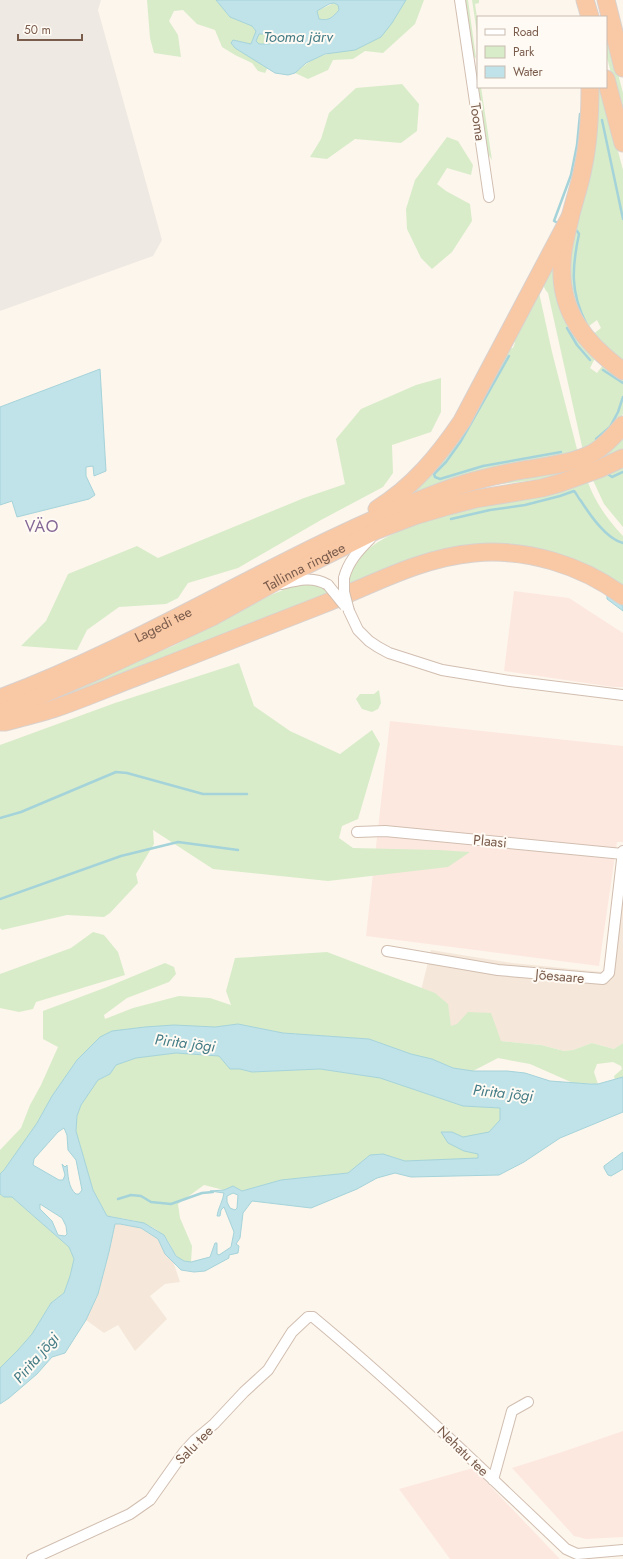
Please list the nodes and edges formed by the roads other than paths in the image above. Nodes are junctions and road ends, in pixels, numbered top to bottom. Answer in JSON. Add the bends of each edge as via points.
{"nodes":[{"id":1,"x":460,"y":0,"type":"edge"},
{"id":2,"x":584,"y":0,"type":"edge"},
{"id":3,"x":606,"y":0,"type":"edge"},
{"id":4,"x":584,"y":16,"type":"edge"},
{"id":5,"x":590,"y":16,"type":"edge"},
{"id":6,"x":612,"y":26,"type":"junction"},
{"id":7,"x":623,"y":53,"type":"edge"},
{"id":8,"x":623,"y":68,"type":"edge"},
{"id":9,"x":607,"y":83,"type":"edge"},
{"id":10,"x":590,"y":88,"type":"edge"},
{"id":11,"x":623,"y":143,"type":"edge"},
{"id":12,"x":489,"y":197,"type":"dead end"},
{"id":13,"x":570,"y":217,"type":"junction"},
{"id":14,"x":623,"y":371,"type":"edge"},
{"id":15,"x":623,"y":425,"type":"edge"},
{"id":16,"x":623,"y":458,"type":"edge"},
{"id":17,"x":377,"y":530,"type":"junction"},
{"id":18,"x":323,"y":543,"type":"junction"},
{"id":19,"x":263,"y":590,"type":"junction"},
{"id":20,"x":623,"y":596,"type":"edge"},
{"id":21,"x":349,"y":611,"type":"junction"},
{"id":22,"x":623,"y":695,"type":"edge"},
{"id":23,"x":0,"y":698,"type":"edge"},
{"id":24,"x":0,"y":713,"type":"edge"},
{"id":25,"x":0,"y":722,"type":"edge"},
{"id":26,"x":357,"y":832,"type":"dead end"},
{"id":27,"x":623,"y":857,"type":"edge"},
{"id":28,"x":387,"y":951,"type":"dead end"},
{"id":29,"x":313,"y":1317,"type":"joint"},
{"id":30,"x":528,"y":1402,"type":"dead end"},
{"id":31,"x":493,"y":1480,"type":"junction"},
{"id":32,"x":623,"y":1550,"type":"edge"},
{"id":33,"x":32,"y":1559,"type":"edge"}],
"edges":[{"from":1,"to":12,"type":"street","name":"Tooma"},
{"from":2,"to":4,"type":"highway"},
{"from":2,"to":5,"type":"highway"},
{"from":3,"to":6,"type":"highway"},
{"from":6,"to":7,"type":"highway"},
{"from":6,"to":8,"type":"highway"},
{"from":9,"to":11,"type":"highway"},
{"from":10,"to":13,"type":"highway","via":[[588,144],[579,189]]},
{"from":13,"to":14,"type":"highway","via":[[562,262],[562,279],[571,313],[580,331],[593,346]]},
{"from":13,"to":18,"type":"highway","via":[[484,381],[462,421],[443,448],[421,474],[393,500]]},
{"from":15,"to":18,"type":"highway","name":"Tallinna ringtee","via":[[604,445],[585,456],[445,490]]},
{"from":16,"to":17,"type":"highway","name":"Tallinna ringtee","via":[[560,483],[448,506]]},
{"from":17,"to":19,"type":"highway","name":"Tallinna ringtee"},
{"from":17,"to":21,"type":"street","bridge":true,"via":[[346,569],[344,592]]},
{"from":18,"to":23,"type":"highway","name":"Lagedi tee","via":[[115,649]]},
{"from":19,"to":21,"type":"street","bridge":true,"via":[[303,579],[314,579],[328,585]]},
{"from":19,"to":24,"type":"highway","name":"Tallinna ringtee","via":[[127,657]]},
{"from":20,"to":25,"type":"highway","via":[[581,571],[545,559],[500,552],[450,556],[397,573],[319,606],[53,709]]},
{"from":21,"to":22,"type":"street","via":[[358,630],[369,641],[389,653],[436,668],[480,677]]},
{"from":26,"to":27,"type":"street","name":"Plaasi","via":[[385,831]]},
{"from":27,"to":28,"type":"street","name":"Jõesaare","via":[[609,973],[603,979],[498,970]]},
{"from":29,"to":31,"type":"street","name":"Nehatu tee","via":[[362,1357]]},
{"from":29,"to":33,"type":"street","name":"Salu tee","via":[[303,1320],[292,1332],[268,1370],[184,1452],[150,1500],[130,1514]]},
{"from":30,"to":31,"type":"street","via":[[512,1411]]},
{"from":31,"to":32,"type":"street","name":"Nehatu tee","via":[[566,1549],[578,1554]]}]}
